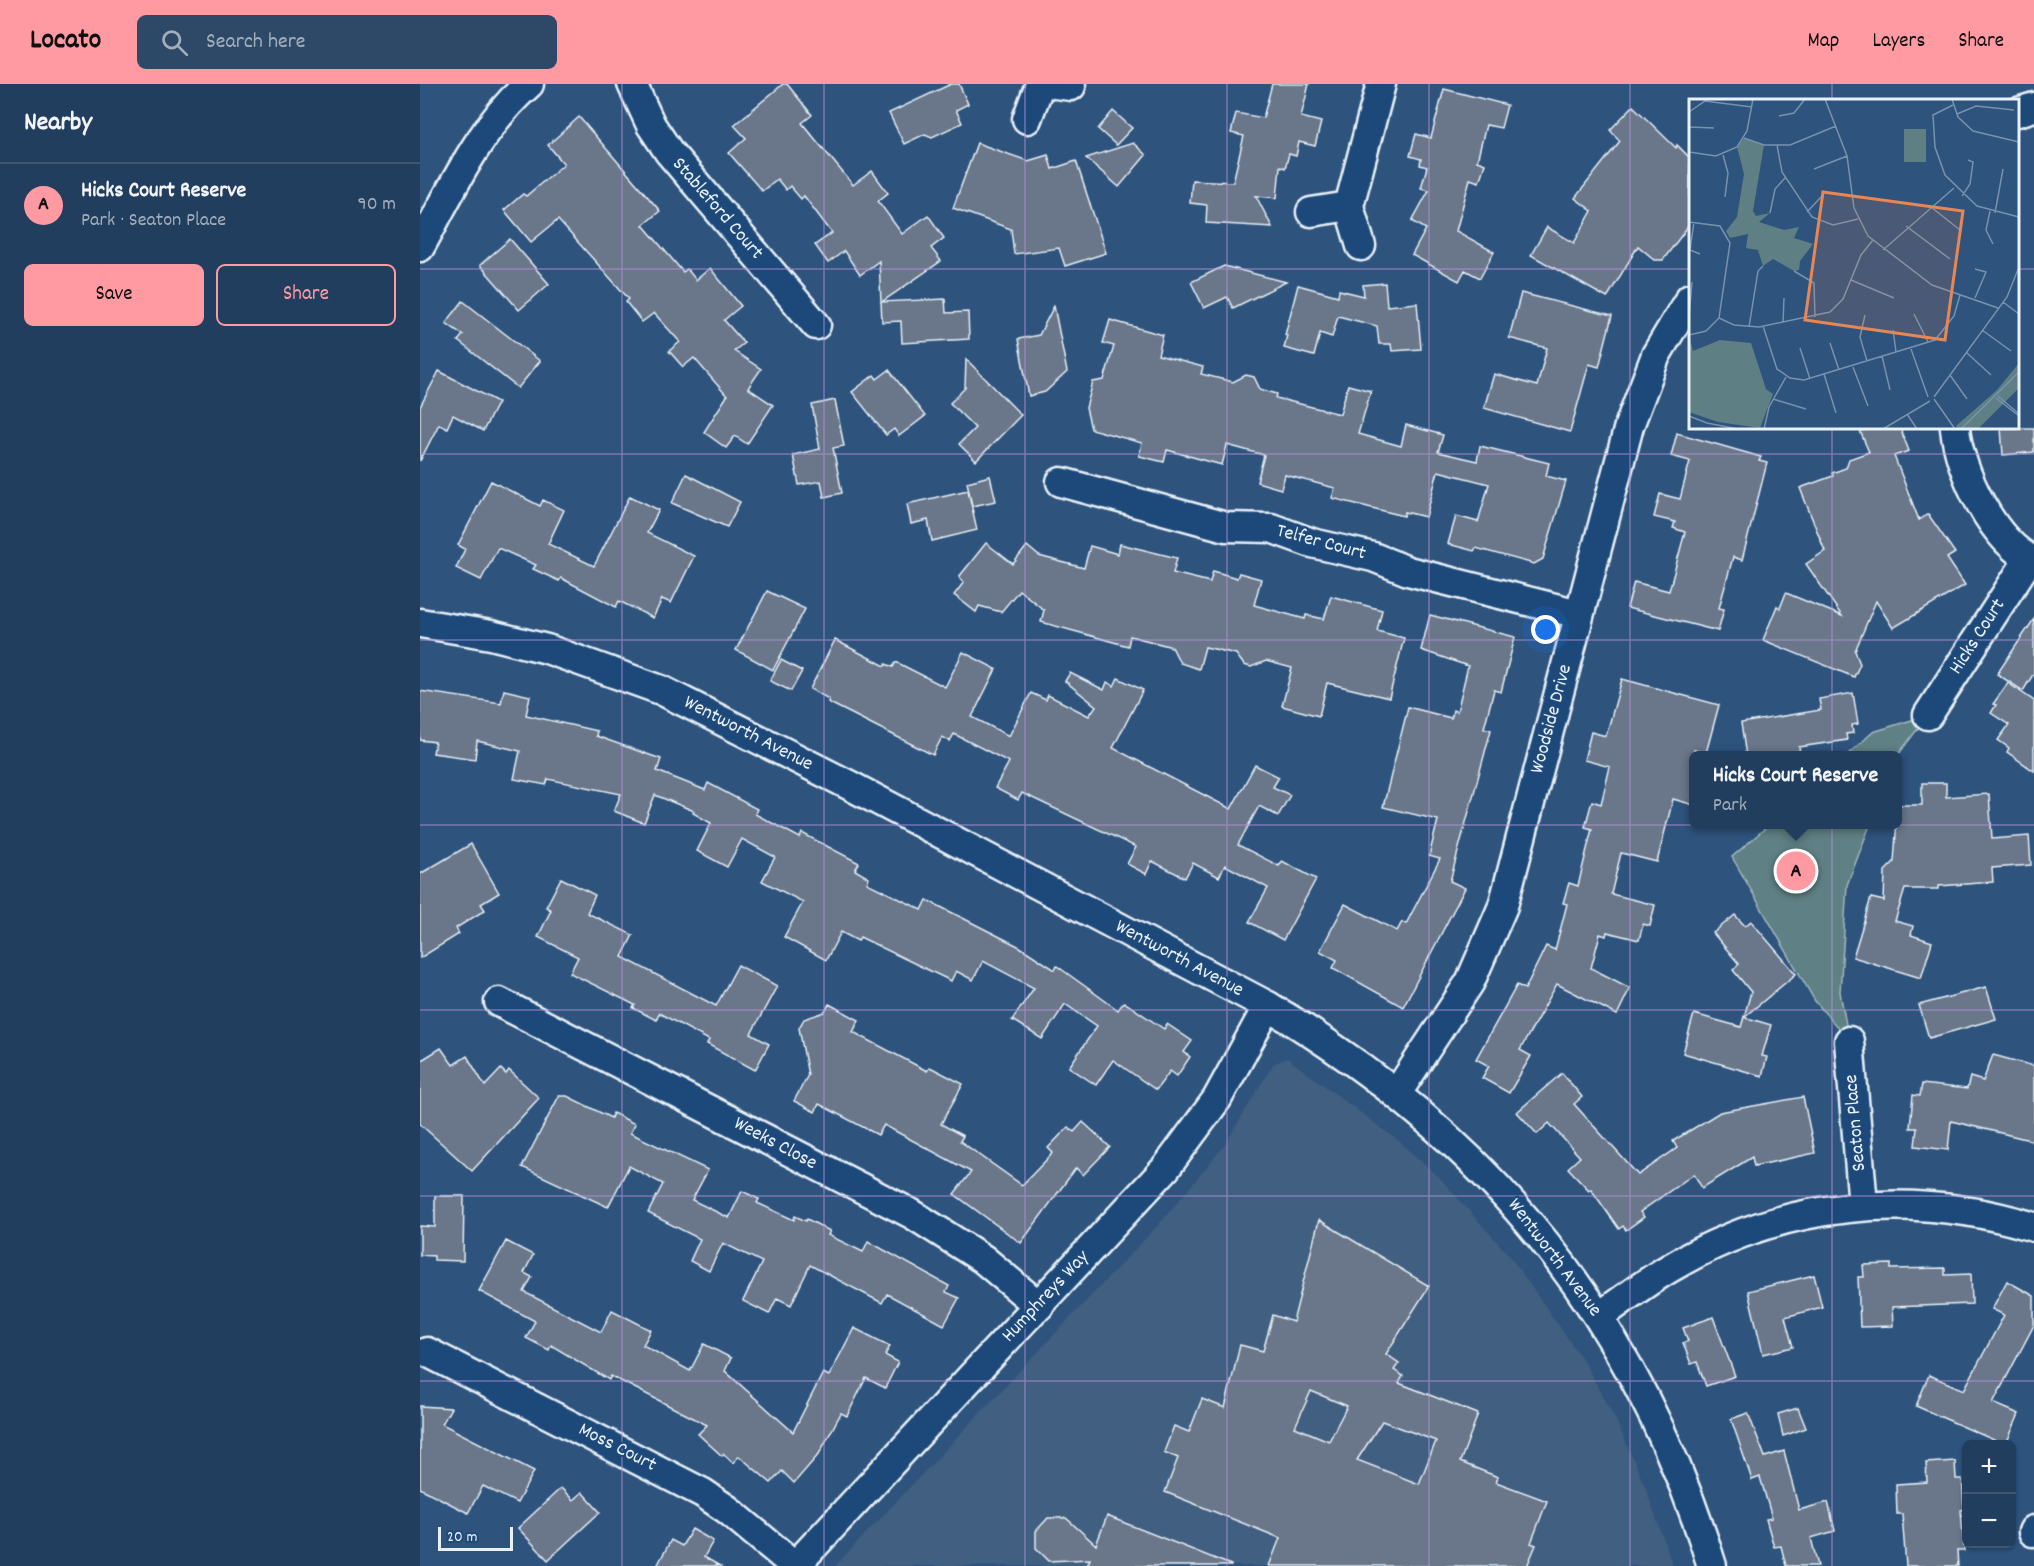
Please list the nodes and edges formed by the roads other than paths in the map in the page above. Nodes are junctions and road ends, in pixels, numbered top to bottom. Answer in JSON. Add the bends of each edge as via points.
{"nodes":[{"id":1,"x":529,"y":84,"type":"edge"},
{"id":2,"x":632,"y":84,"type":"edge"},
{"id":3,"x":1040,"y":84,"type":"edge"},
{"id":4,"x":1381,"y":84,"type":"edge"},
{"id":5,"x":2034,"y":106,"type":"edge"},
{"id":6,"x":2019,"y":112,"type":"edge"},
{"id":7,"x":1027,"y":119,"type":"dead end"},
{"id":8,"x":1349,"y":206,"type":"junction"},
{"id":9,"x":1311,"y":212,"type":"dead end"},
{"id":10,"x":1361,"y":246,"type":"dead end"},
{"id":11,"x":420,"y":247,"type":"edge"},
{"id":12,"x":1689,"y":300,"type":"edge"},
{"id":13,"x":816,"y":325,"type":"dead end"},
{"id":14,"x":1955,"y":429,"type":"edge"},
{"id":15,"x":1061,"y":482,"type":"dead end"},
{"id":16,"x":2032,"y":560,"type":"edge"},
{"id":17,"x":1579,"y":614,"type":"junction"},
{"id":18,"x":420,"y":622,"type":"edge"},
{"id":19,"x":1928,"y":715,"type":"dead end"},
{"id":20,"x":499,"y":1002,"type":"dead end"},
{"id":21,"x":1268,"y":1006,"type":"junction"},
{"id":22,"x":1849,"y":1041,"type":"dead end"},
{"id":23,"x":1397,"y":1093,"type":"junction"},
{"id":24,"x":1863,"y":1205,"type":"junction"},
{"id":25,"x":2034,"y":1227,"type":"edge"},
{"id":26,"x":1039,"y":1306,"type":"junction"},
{"id":27,"x":1599,"y":1317,"type":"junction"},
{"id":28,"x":427,"y":1352,"type":"dead end"},
{"id":29,"x":795,"y":1566,"type":"edge"},
{"id":30,"x":1712,"y":1566,"type":"edge"}],
"edges":[{"from":1,"to":11,"type":"street","via":[[484,134]]},
{"from":2,"to":13,"type":"street","name":"Stableford Court","via":[[669,152]]},
{"from":3,"to":7,"type":"street"},
{"from":4,"to":8,"type":"street"},
{"from":5,"to":6,"type":"street"},
{"from":8,"to":9,"type":"street"},
{"from":8,"to":10,"type":"street"},
{"from":12,"to":17,"type":"street","name":"Woodside Drive","via":[[1642,387]]},
{"from":14,"to":16,"type":"street","via":[[1963,466],[1979,500],[2001,531]]},
{"from":15,"to":17,"type":"street","name":"Telfer Court","via":[[1226,527],[1271,528],[1408,571]]},
{"from":16,"to":19,"type":"street","name":"Hicks Court"},
{"from":17,"to":23,"type":"street","name":"Woodside Drive","via":[[1495,927],[1454,1010]]},
{"from":18,"to":21,"type":"street","name":"Wentworth Avenue","via":[[547,650],[661,690]]},
{"from":20,"to":26,"type":"street","name":"Weeks Close","via":[[912,1214],[983,1259]]},
{"from":21,"to":23,"type":"street","name":"Wentworth Avenue"},
{"from":21,"to":26,"type":"street","name":"Humphreys Way","via":[[1190,1138]]},
{"from":22,"to":24,"type":"street","name":"Seaton Place"},
{"from":23,"to":27,"type":"street","name":"Wentworth Avenue","via":[[1496,1183],[1575,1279]]},
{"from":24,"to":25,"type":"street","via":[[1900,1204],[1973,1211]]},
{"from":24,"to":27,"type":"street","via":[[1790,1219],[1738,1235],[1670,1268]]},
{"from":26,"to":29,"type":"street","name":"Humphreys Way"},
{"from":27,"to":30,"type":"street","name":"Wentworth Avenue","via":[[1662,1428]]},
{"from":28,"to":29,"type":"street","name":"Moss Court","via":[[703,1493]]}]}
